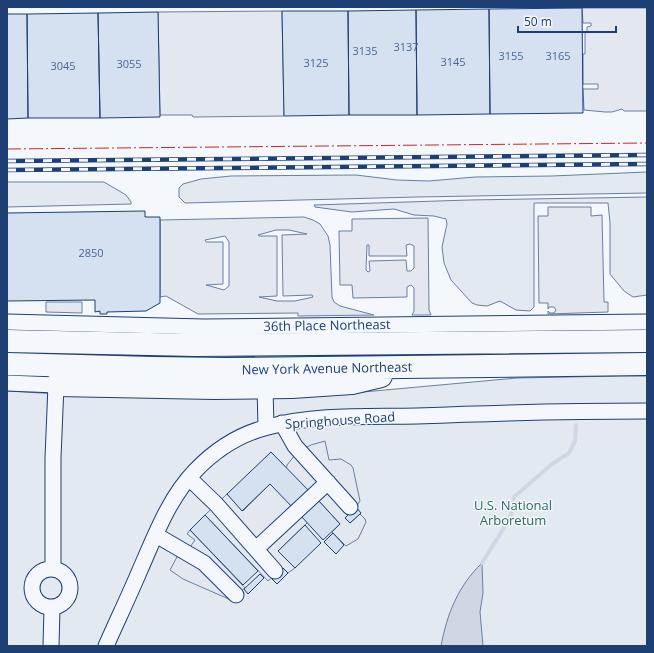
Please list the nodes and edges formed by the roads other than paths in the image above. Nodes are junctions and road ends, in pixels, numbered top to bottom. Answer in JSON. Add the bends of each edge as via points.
{"nodes":[{"id":1,"x":7,"y":322,"type":"edge"},
{"id":2,"x":647,"y":322,"type":"edge"},
{"id":3,"x":7,"y":341,"type":"edge"},
{"id":4,"x":647,"y":341,"type":"edge"},
{"id":5,"x":7,"y":364,"type":"edge"},
{"id":6,"x":647,"y":364,"type":"edge"},
{"id":7,"x":417,"y":367,"type":"junction"},
{"id":8,"x":7,"y":383,"type":"edge"},
{"id":9,"x":56,"y":385,"type":"junction"},
{"id":10,"x":265,"y":387,"type":"junction"},
{"id":11,"x":647,"y":411,"type":"edge"},
{"id":12,"x":282,"y":423,"type":"junction"},
{"id":13,"x":266,"y":427,"type":"junction"},
{"id":14,"x":189,"y":478,"type":"junction"},
{"id":15,"x":328,"y":482,"type":"junction"},
{"id":16,"x":350,"y":507,"type":"dead end"},
{"id":17,"x":156,"y":536,"type":"junction"},
{"id":18,"x":256,"y":549,"type":"junction"},
{"id":19,"x":53,"y":569,"type":"junction"},
{"id":20,"x":275,"y":571,"type":"dead end"},
{"id":21,"x":236,"y":595,"type":"dead end"},
{"id":22,"x":52,"y":608,"type":"junction"},
{"id":23,"x":51,"y":646,"type":"edge"},
{"id":24,"x":106,"y":646,"type":"edge"}],
"edges":[{"from":1,"to":2,"type":"street","name":"36th Place Northeast","via":[[204,327]]},
{"from":3,"to":4,"type":"highway","name":"New York Avenue Northeast","via":[[233,345]]},
{"from":5,"to":7,"type":"highway","name":"New York Avenue Northeast","via":[[160,368]]},
{"from":6,"to":7,"type":"highway","name":"New York Avenue Northeast"},
{"from":7,"to":10,"type":"highway","via":[[352,383]]},
{"from":8,"to":9,"type":"street"},
{"from":9,"to":10,"type":"highway"},
{"from":9,"to":19,"type":"street"},
{"from":10,"to":13,"type":"street"},
{"from":11,"to":12,"type":"street","name":"Springhouse Road","via":[[335,418]]},
{"from":12,"to":13,"type":"street","name":"Springhouse Road"},
{"from":12,"to":15,"type":"street","via":[[295,446]]},
{"from":13,"to":14,"type":"street","name":"Springhouse Road","via":[[226,446],[206,460]]},
{"from":14,"to":17,"type":"street","name":"Springhouse Road","via":[[170,506]]},
{"from":14,"to":18,"type":"street"},
{"from":15,"to":16,"type":"street"},
{"from":15,"to":18,"type":"street"},
{"from":17,"to":21,"type":"street","via":[[204,563]]},
{"from":17,"to":24,"type":"street","name":"Springhouse Road"},
{"from":18,"to":20,"type":"street"},
{"from":19,"to":22,"type":"street","via":[[68,579],[70,592],[64,603]]},
{"from":19,"to":22,"type":"street","via":[[40,572],[32,582],[31,588],[35,600]]},
{"from":22,"to":23,"type":"street"}]}
